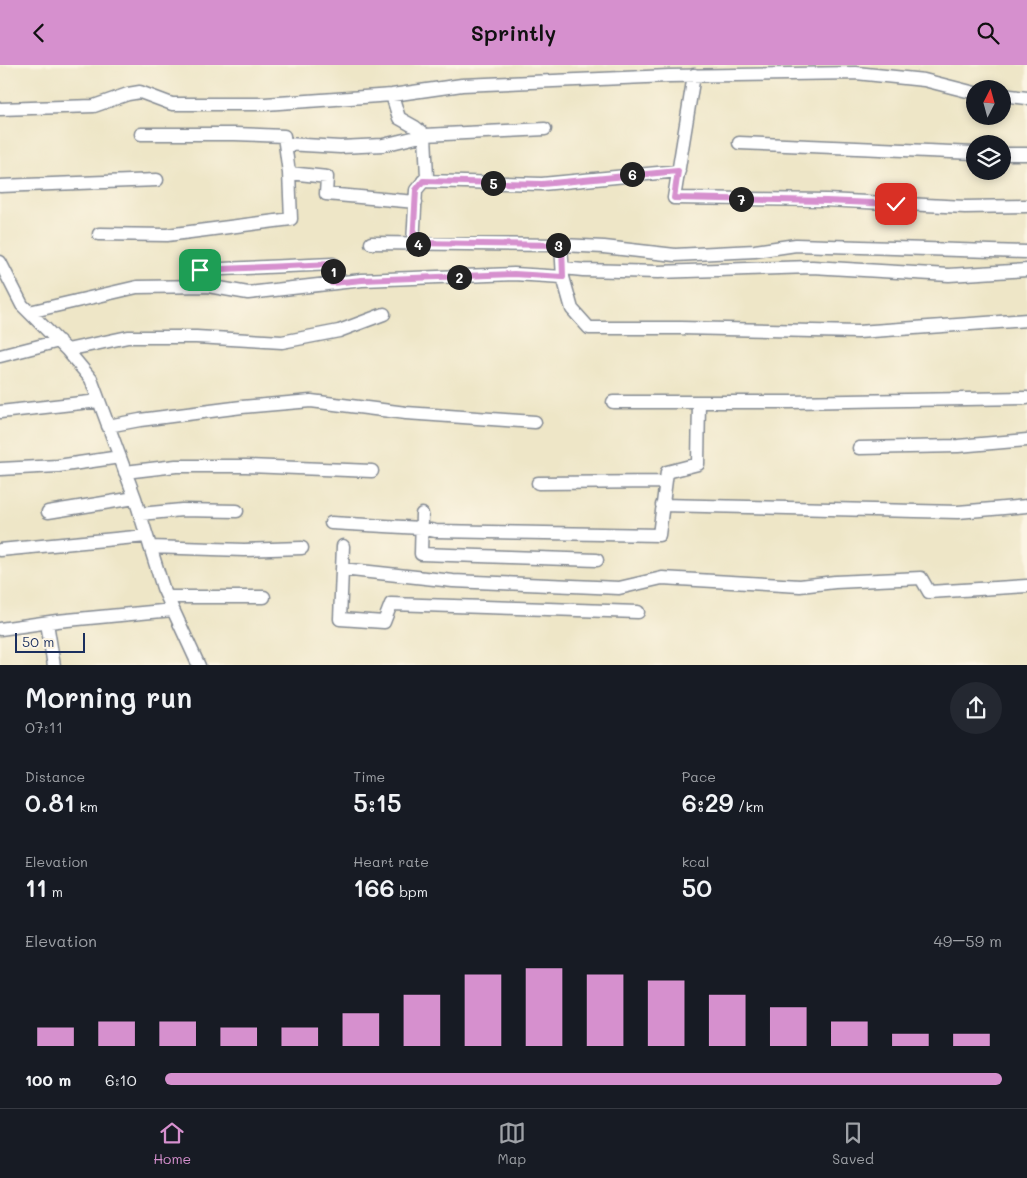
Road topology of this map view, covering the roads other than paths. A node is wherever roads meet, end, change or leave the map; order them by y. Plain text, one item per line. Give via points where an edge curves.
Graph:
1 (694, 75) junction
2 (966, 91) edge
3 (392, 95) junction
4 (1011, 96) edge
5 (1027, 98) edge
6 (0, 109) edge
7 (545, 129) dead end
8 (141, 134) dead end
9 (425, 135) junction
10 (739, 143) dead end
11 (286, 144) junction
12 (966, 153) edge
13 (1011, 154) edge
14 (1027, 155) edge
15 (678, 171) junction
16 (290, 173) junction
17 (156, 180) dead end
18 (423, 181) junction
19 (0, 186) edge
20 (416, 202) junction
21 (1027, 206) edge
22 (99, 234) dead end
23 (371, 243) dead end
24 (413, 243) junction
25 (562, 245) junction
26 (1027, 252) edge
27 (0, 263) edge
28 (200, 270) dead end
29 (1027, 270) edge
30 (563, 272) junction
31 (332, 283) junction
32 (29, 312) junction
33 (384, 314) dead end
34 (1027, 320) edge
35 (63, 345) junction
36 (0, 356) edge
37 (1027, 399) edge
38 (99, 401) junction
39 (613, 402) dead end
40 (699, 402) junction
41 (0, 412) edge
42 (535, 422) dead end
43 (108, 426) junction
44 (1027, 439) edge
45 (859, 447) dead end
46 (120, 457) junction
47 (0, 469) edge
48 (372, 471) dead end
49 (125, 472) junction
50 (666, 482) junction
51 (538, 483) dead end
52 (135, 498) junction
53 (662, 505) junction
54 (1027, 506) edge
55 (237, 511) dead end
56 (48, 512) dead end
57 (140, 513) junction
58 (422, 514) dead end
59 (331, 523) dead end
60 (422, 528) junction
61 (148, 541) junction
62 (343, 546) dead end
63 (302, 548) dead end
64 (0, 549) edge
65 (597, 560) dead end
66 (342, 569) junction
67 (1027, 586) edge
68 (167, 597) junction
69 (264, 597) dead end
70 (173, 610) junction
71 (638, 612) dead end
72 (47, 623) junction
73 (0, 629) edge
74 (54, 665) edge
75 (199, 665) edge

1 - 2 street via 856,73 924,79
1 - 3 street via 462,85
1 - 15 street
3 - 6 street via 266,104 172,104 140,92 94,105
3 - 9 street via 399,118
4 - 5 street
7 - 9 street
8 - 11 street via 284,136
9 - 11 street via 383,145
9 - 18 street via 427,177
10 - 12 street
11 - 16 street
13 - 14 street
15 - 18 street via 542,184
15 - 21 street via 674,198
16 - 20 street via 327,177 326,194
16 - 22 street via 292,219 167,235
17 - 19 street
18 - 20 street via 416,190
20 - 24 street
23 - 24 street
24 - 25 street
25 - 26 street via 675,255 755,251 796,245
25 - 30 street
27 - 32 street
28 - 31 street via 333,264
29 - 30 street via 949,275 812,267
30 - 31 street
30 - 34 street via 572,309 590,328 858,332
31 - 32 street via 248,293 208,286 137,287
32 - 35 street
33 - 35 street via 339,331 282,341 128,337
35 - 36 street
35 - 38 street via 91,379
37 - 40 street
38 - 41 street
38 - 43 street
39 - 40 street
40 - 50 street via 698,464 667,472
42 - 43 street via 406,413 311,401
43 - 46 street
44 - 45 street via 958,446
46 - 47 street via 58,466
46 - 49 street
48 - 49 street via 176,466
49 - 52 street
50 - 51 street
50 - 53 street
52 - 56 street
52 - 57 street
53 - 54 street via 958,512
53 - 60 street via 659,535 436,531
55 - 57 street
57 - 61 street
58 - 60 street
59 - 60 street
60 - 65 street via 421,553
61 - 63 street via 244,550
61 - 64 street
61 - 68 street
62 - 66 street
66 - 67 street via 453,581 619,588 662,578 800,586 921,578 929,592
66 - 71 street via 340,619 384,622 391,604
68 - 69 street
68 - 70 street
70 - 72 street
70 - 75 street
72 - 73 street
72 - 74 street

